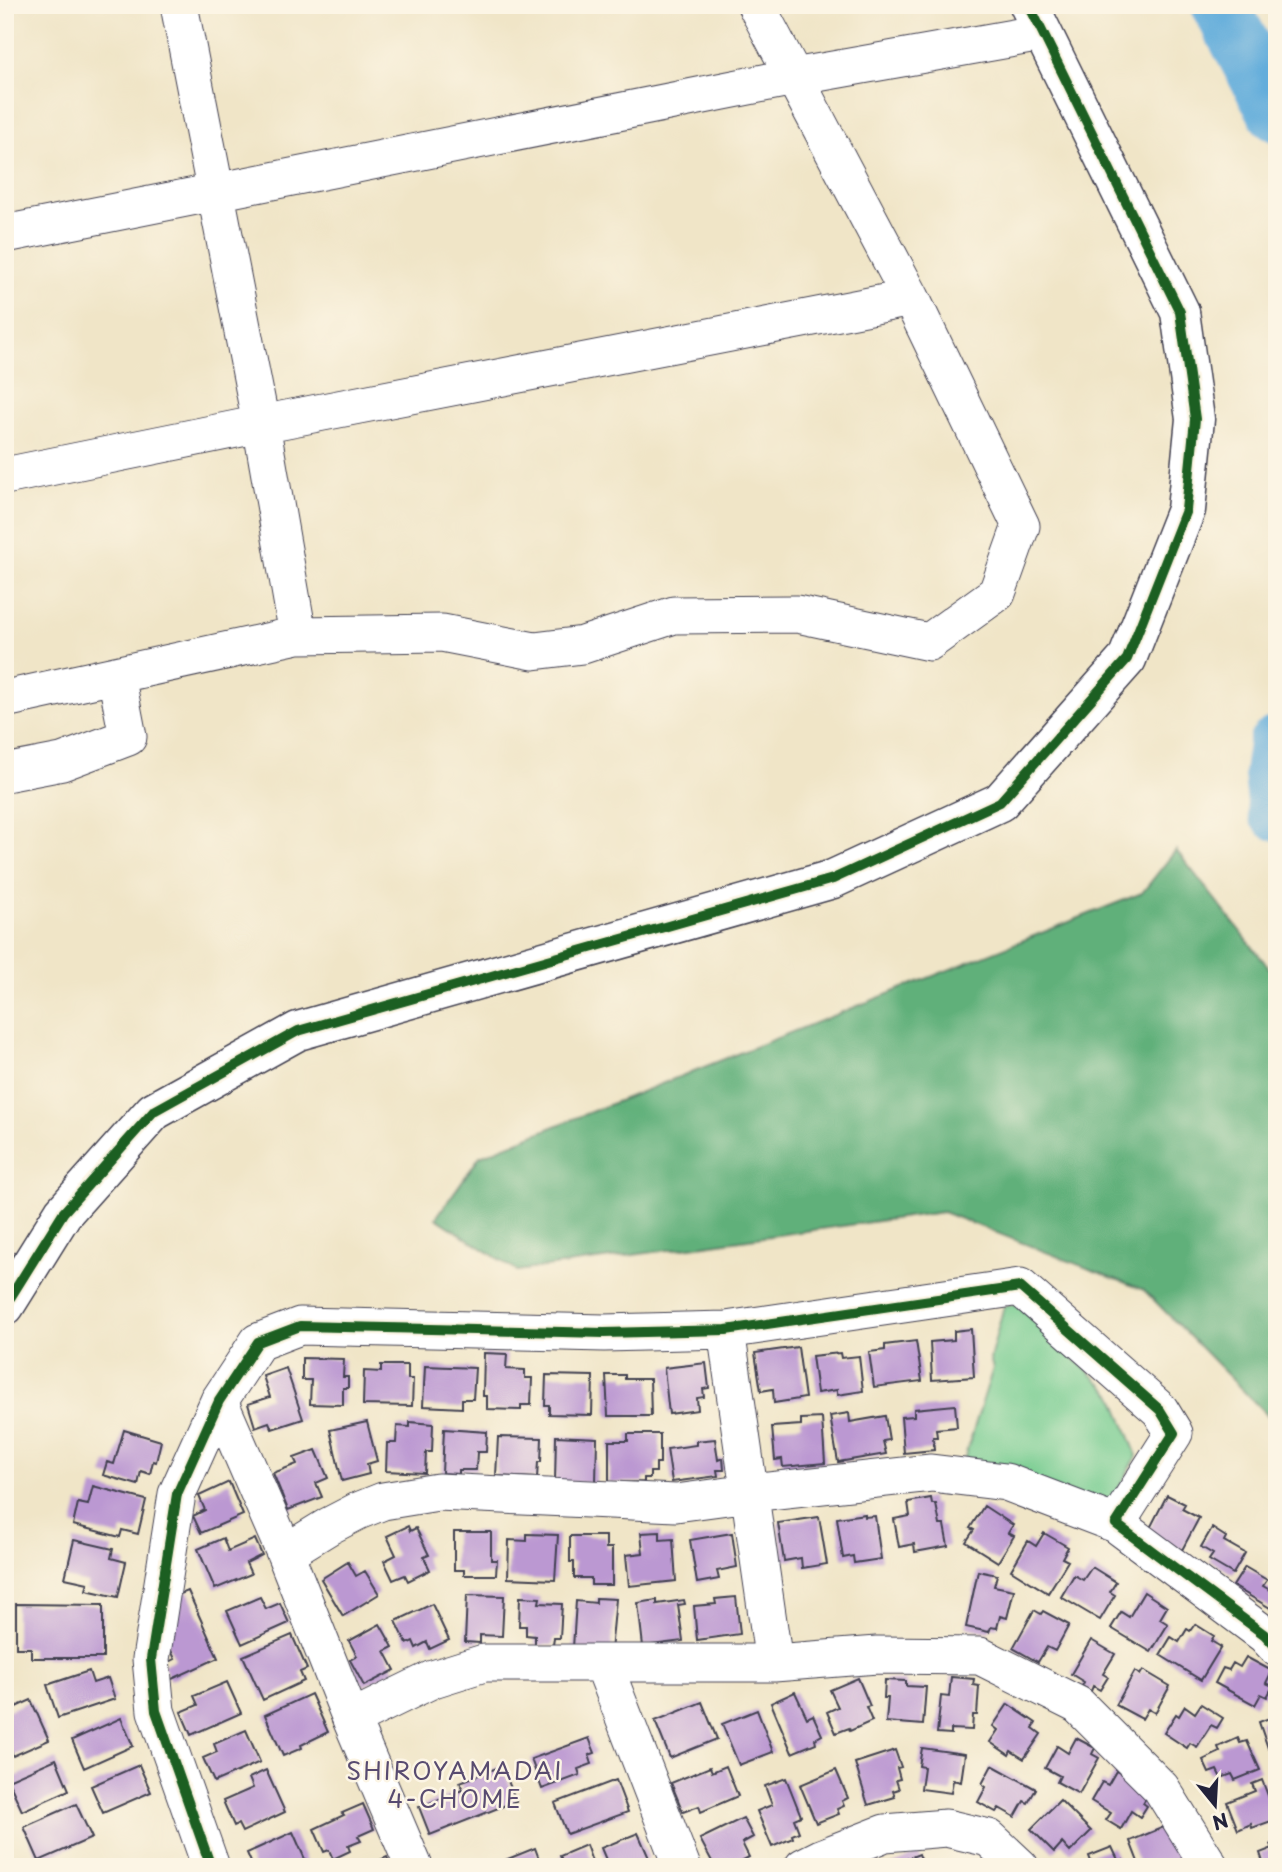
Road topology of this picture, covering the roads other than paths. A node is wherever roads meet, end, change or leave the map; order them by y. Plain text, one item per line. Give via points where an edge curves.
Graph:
1 (178, 5) edge
2 (756, 5) edge
3 (1036, 19) edge
4 (794, 77) junction
5 (216, 193) junction
6 (5, 234) edge
7 (911, 298) junction
8 (261, 424) junction
9 (5, 476) edge
10 (298, 635) junction
11 (116, 676) junction
12 (5, 699) edge
13 (5, 772) edge
14 (5, 1306) edge
15 (726, 1330) junction
16 (219, 1401) junction
17 (750, 1493) junction
18 (1116, 1524) junction
19 (285, 1553) junction
20 (1277, 1648) edge
21 (603, 1663) junction
22 (774, 1663) junction
23 (351, 1719) junction
24 (816, 1864) edge
25 (211, 1867) edge
26 (414, 1867) edge
27 (682, 1867) edge
28 (1020, 1867) edge
29 (1210, 1867) edge

1 - 5 street
2 - 4 street
3 - 4 street
3 - 14 street via 1180,312 1195,419 1186,510 1127,659 1000,802 833,879 298,1031 154,1111 63,1213
4 - 5 street
4 - 7 street
5 - 6 street
5 - 8 street
7 - 8 street
7 - 10 street via 1021,526 998,593 929,642 797,614 674,615 583,645 534,651 442,633
8 - 9 street
8 - 10 street
10 - 11 street
11 - 12 street
11 - 13 street via 128,737 62,762
15 - 16 street via 300,1326 258,1342
15 - 17 street
15 - 18 street via 1020,1287 1160,1410 1174,1433
16 - 19 street
16 - 25 street via 177,1494 152,1659 156,1711
17 - 18 street via 931,1473 1006,1482
17 - 19 street via 676,1503 438,1492 383,1501
17 - 22 street
18 - 20 street
19 - 23 street
21 - 22 street
21 - 23 street via 484,1663 433,1679
21 - 27 street
22 - 29 street via 877,1655 980,1656 1078,1705 1161,1788
23 - 26 street
24 - 28 street via 885,1833 946,1828 989,1838

